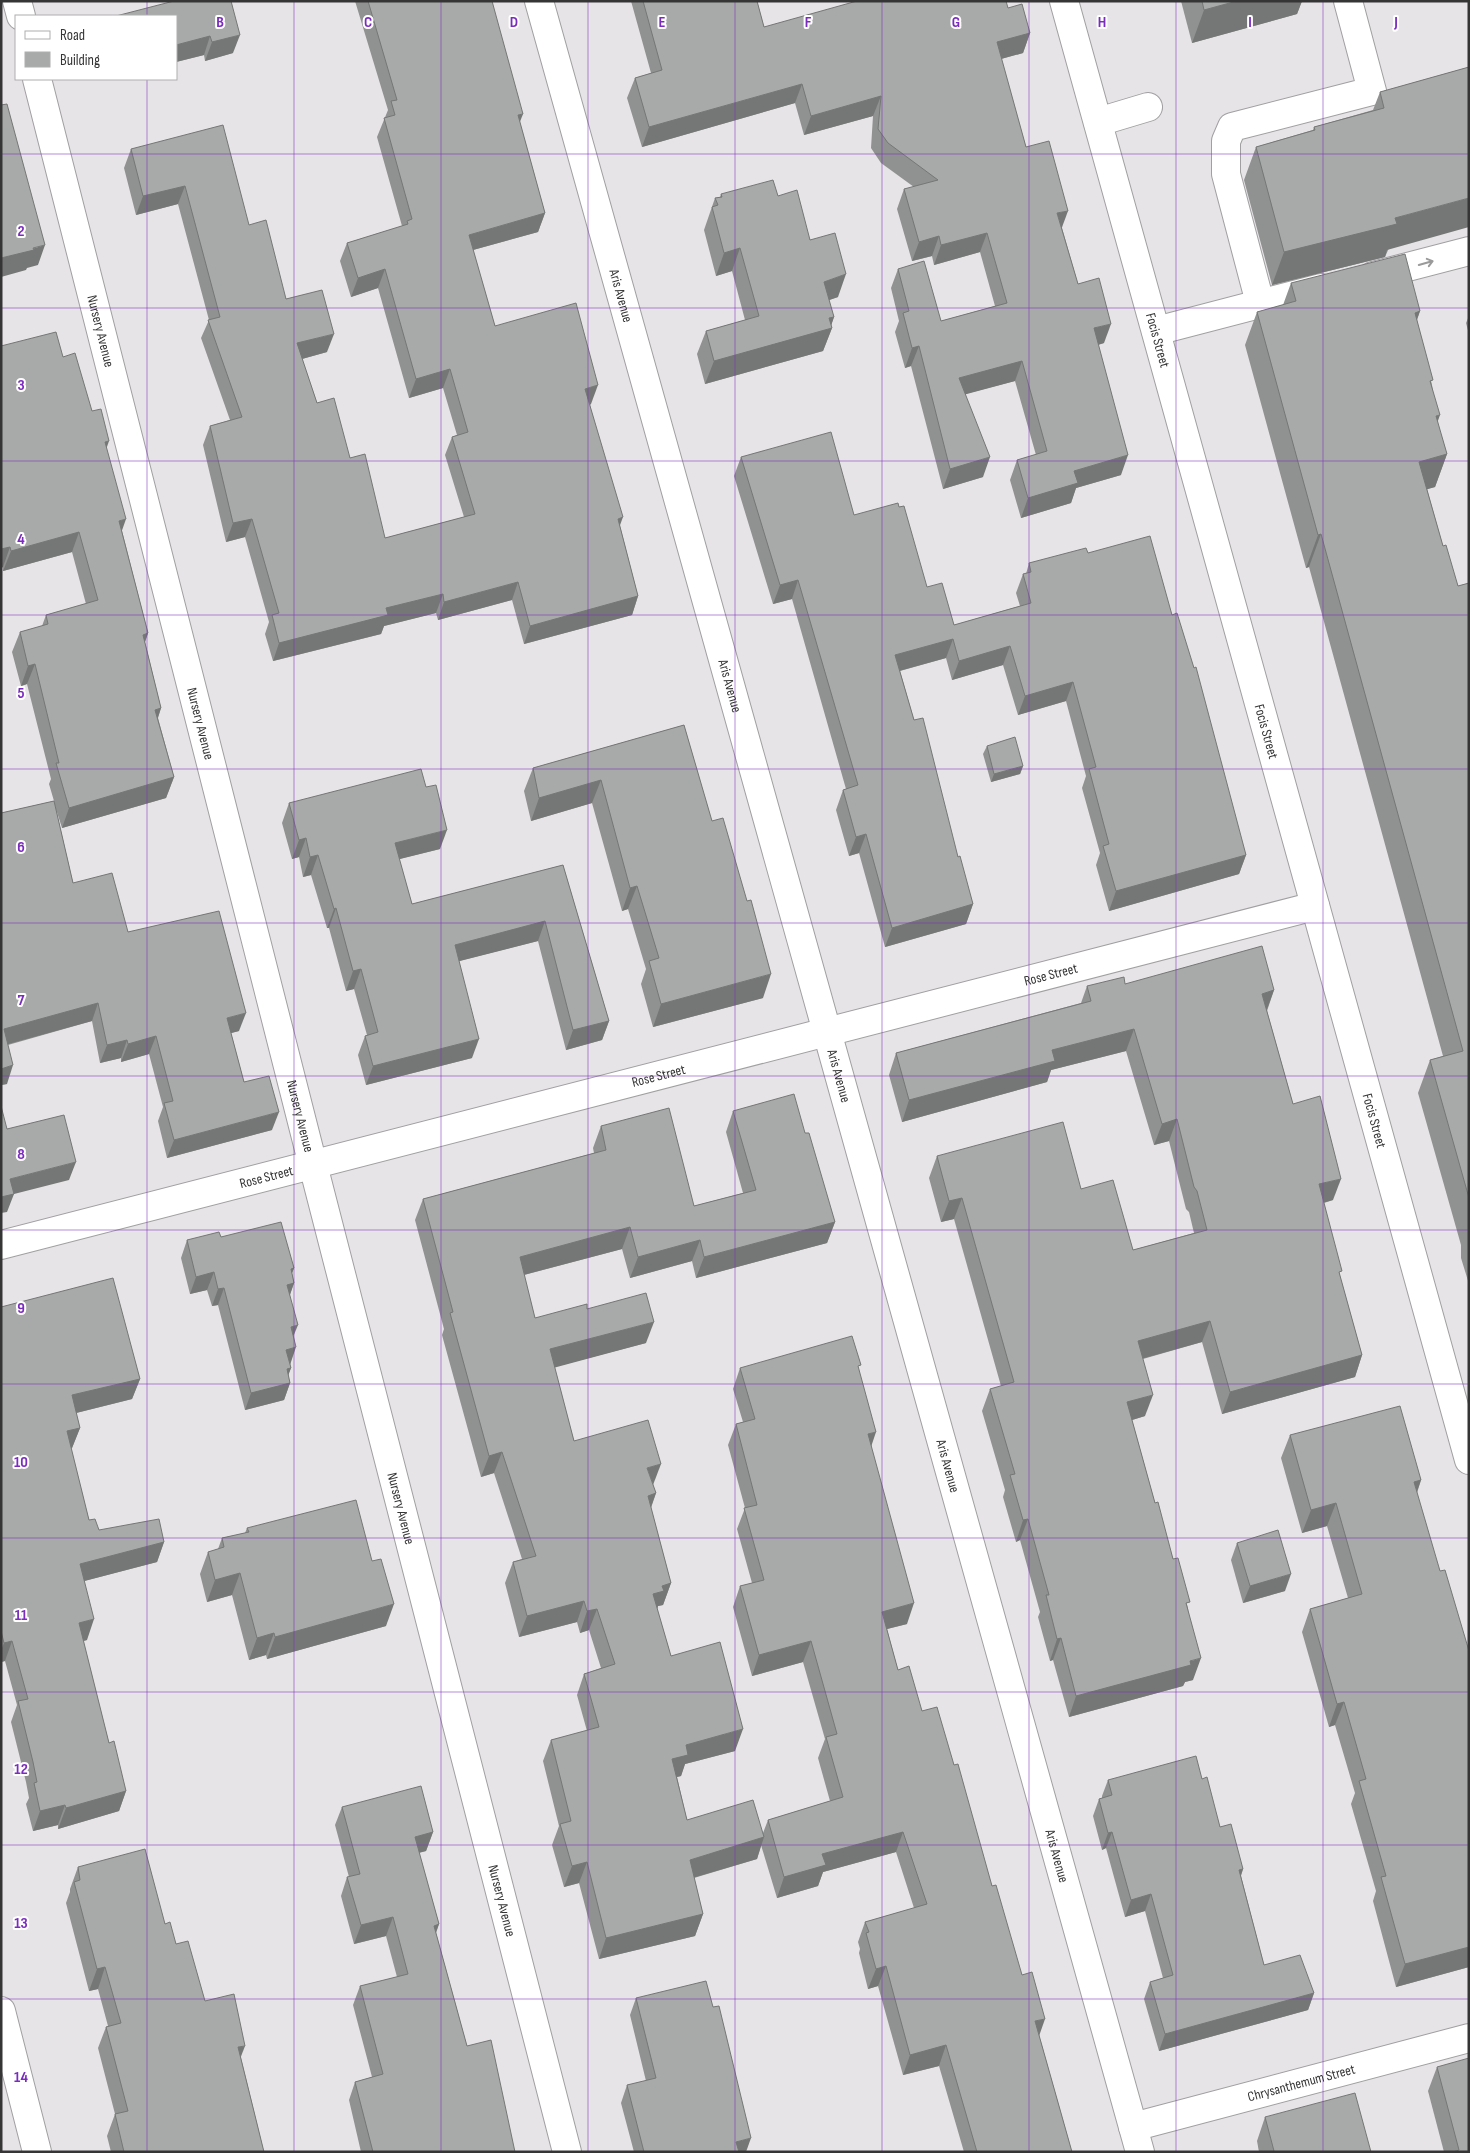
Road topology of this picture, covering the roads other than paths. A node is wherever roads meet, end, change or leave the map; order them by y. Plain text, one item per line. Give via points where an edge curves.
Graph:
1 (18, 1) edge
2 (539, 1) edge
3 (1064, 1) edge
4 (1348, 1) edge
5 (21, 15) edge
6 (37, 80) edge
7 (1148, 107) dead end
8 (1098, 122) junction
9 (1469, 251) edge
10 (1260, 303) junction
11 (1156, 331) junction
12 (1315, 906) junction
13 (826, 1032) junction
14 (313, 1164) junction
15 (1, 1245) edge
16 (1469, 1460) edge
17 (1, 2011) edge
18 (1469, 2038) edge
19 (1136, 2139) edge
20 (37, 2152) edge
21 (567, 2152) edge

1 - 5 street
2 - 13 street, Aris Avenue
3 - 8 street, Focis Street
4 - 10 street via 1372,91 1232,127 1226,141 1226,174
6 - 14 street, Nursery Avenue
7 - 8 street
8 - 11 street, Focis Street
10 -> 9 street
10 - 11 street
11 - 12 street, Focis Street
12 - 13 street, Rose Street
12 - 16 street, Focis Street
13 - 14 street, Rose Street
13 - 19 street, Aris Avenue
14 - 15 street, Rose Street
14 - 21 street, Nursery Avenue
17 - 20 street
18 - 19 street, Chrysanthemum Street

